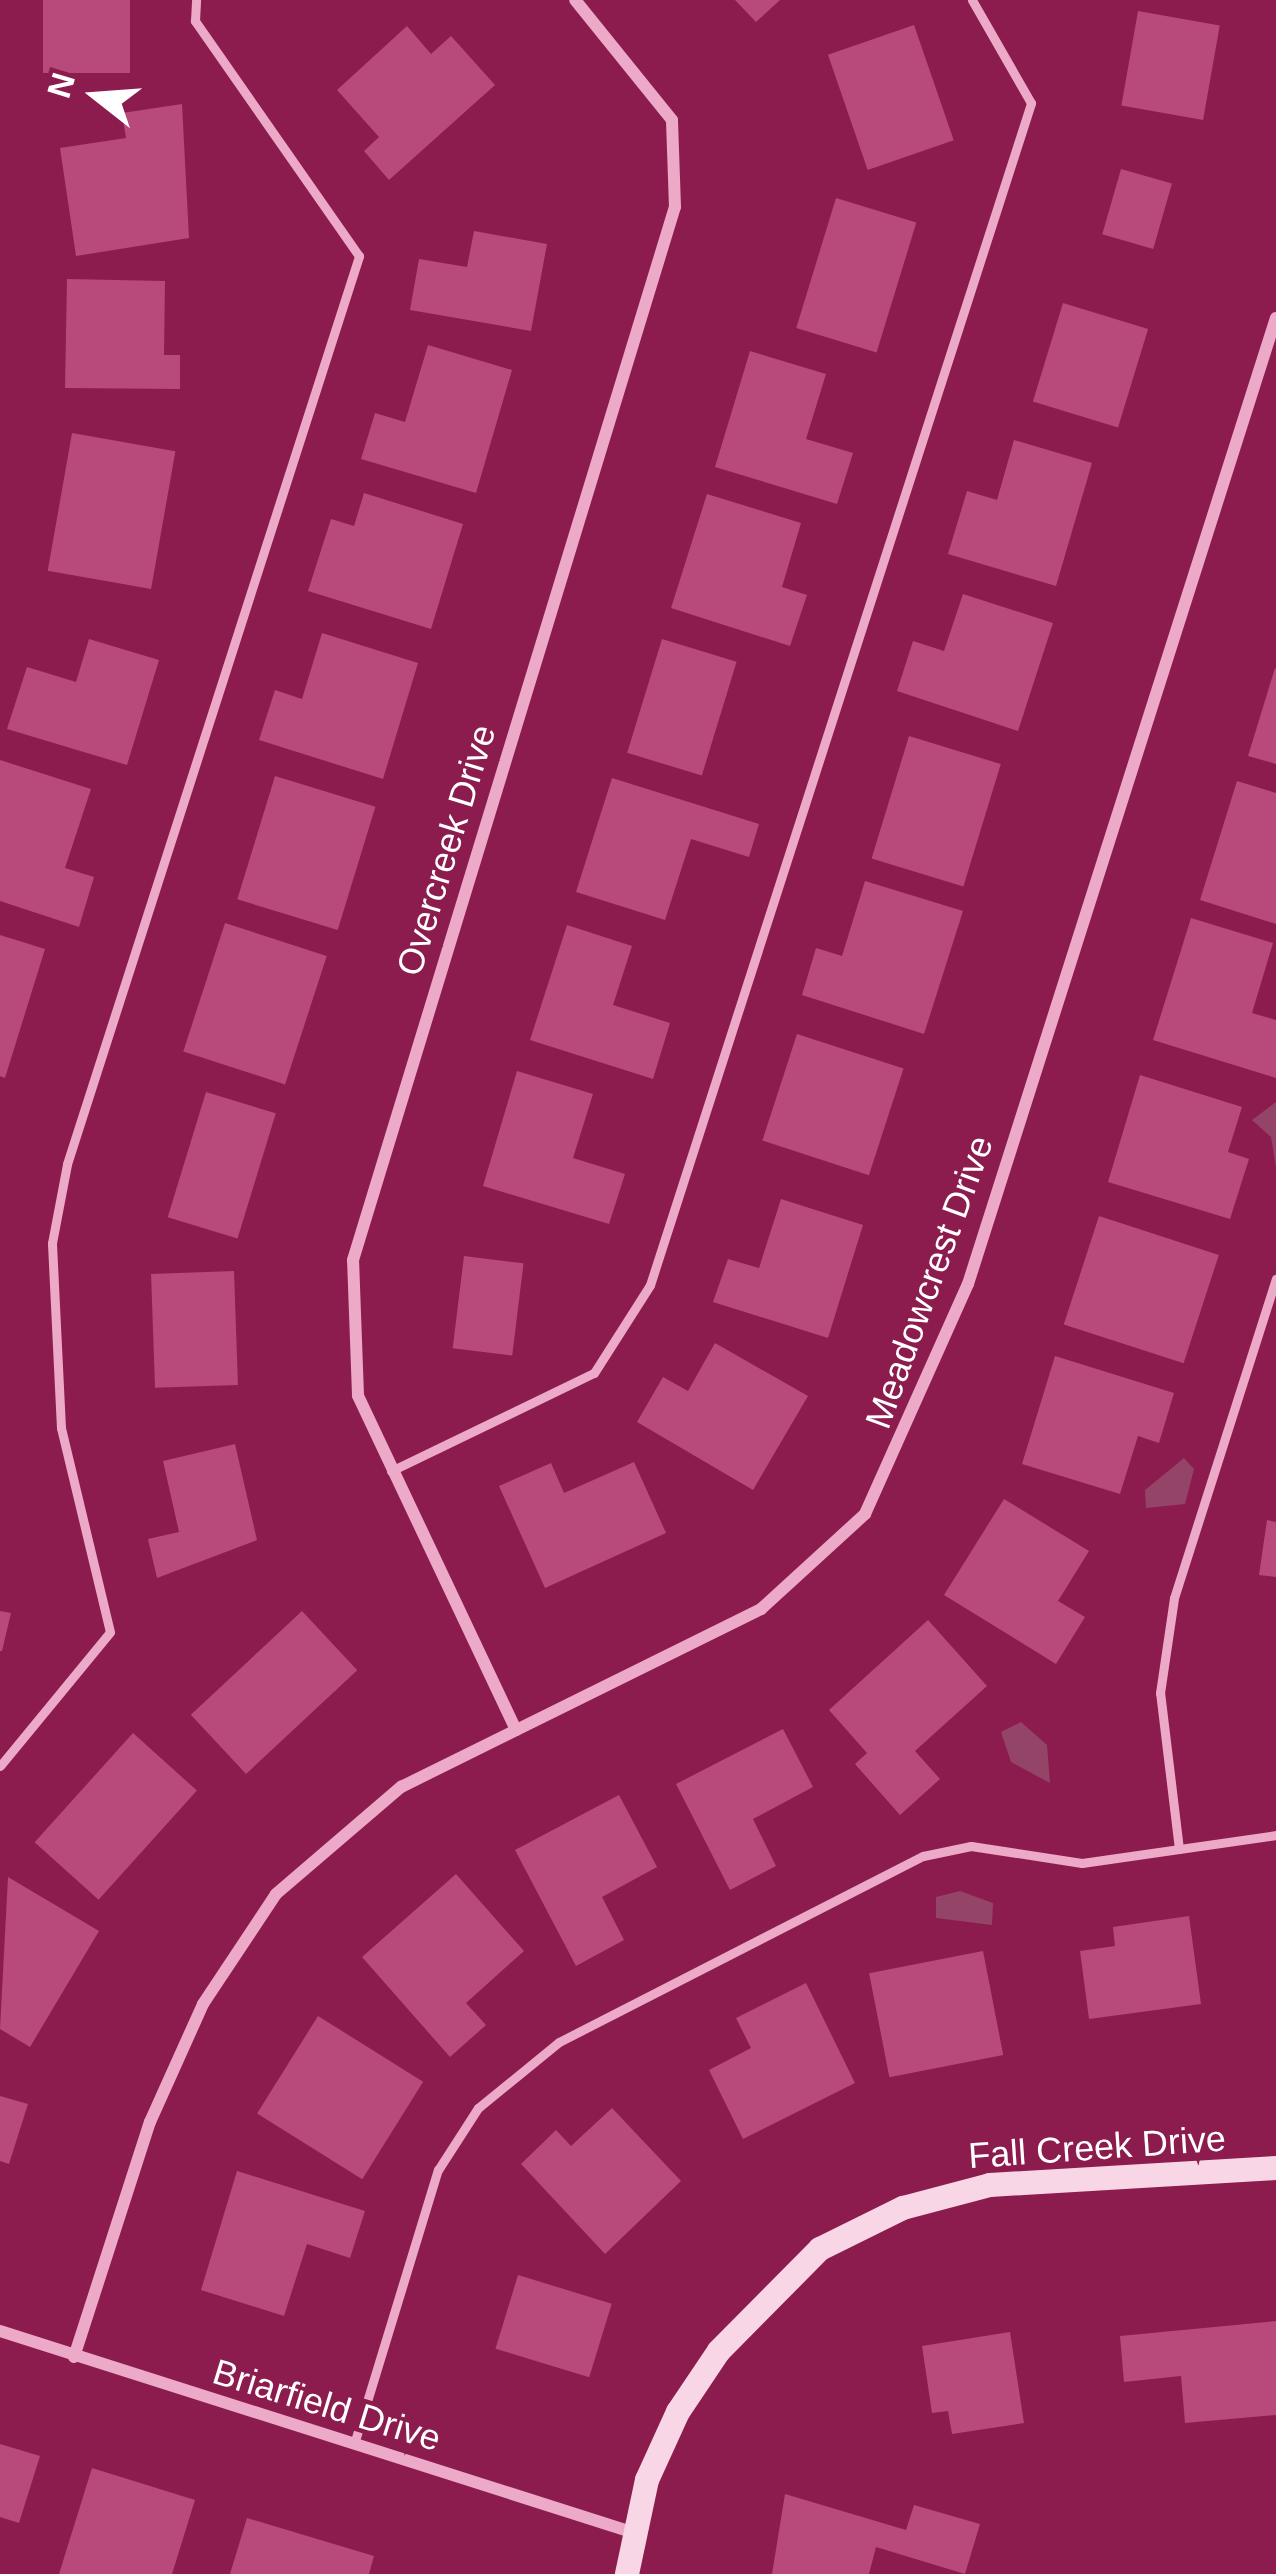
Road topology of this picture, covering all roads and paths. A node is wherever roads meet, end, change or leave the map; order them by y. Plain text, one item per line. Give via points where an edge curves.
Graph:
1 (196, 0) edge
2 (575, 0) edge
3 (972, 0) edge
4 (1276, 318) edge
5 (1276, 1279) edge
6 (388, 1472) junction
7 (516, 1730) junction
8 (0, 1766) edge
9 (1276, 1834) edge
10 (1179, 1849) junction
11 (1276, 2168) edge
12 (0, 2331) edge
13 (74, 2357) junction
14 (353, 2444) junction
15 (636, 2533) junction
16 (627, 2574) edge

1 - 8 lane via 195,21 359,256 67,1164 52,1243 61,1428 110,1632
2 - 6 street, Overcreek Drive via 672,119 675,207 362,1221 358,1395
3 - 6 lane via 1031,103 650,1286 594,1372
4 - 7 street, Meadowcrest Drive via 968,1284 866,1514 761,1610
5 - 10 lane via 1174,1598 1160,1694
6 - 7 street, Overcreek Drive
7 - 13 street, Meadowcrest Drive via 401,1787 338,1836 236,1950 150,2122
9 - 10 lane
10 - 14 lane via 1082,1863 971,1846 923,1856 559,2042 478,2108 438,2170
11 - 15 street, Fall Creek Drive via 990,2185 903,2208 820,2249 719,2351 678,2412
12 - 13 street, Briarfield Drive
13 - 14 street, Briarfield Drive
14 - 15 street, Briarfield Drive
15 - 16 street, Fall Creek Drive

